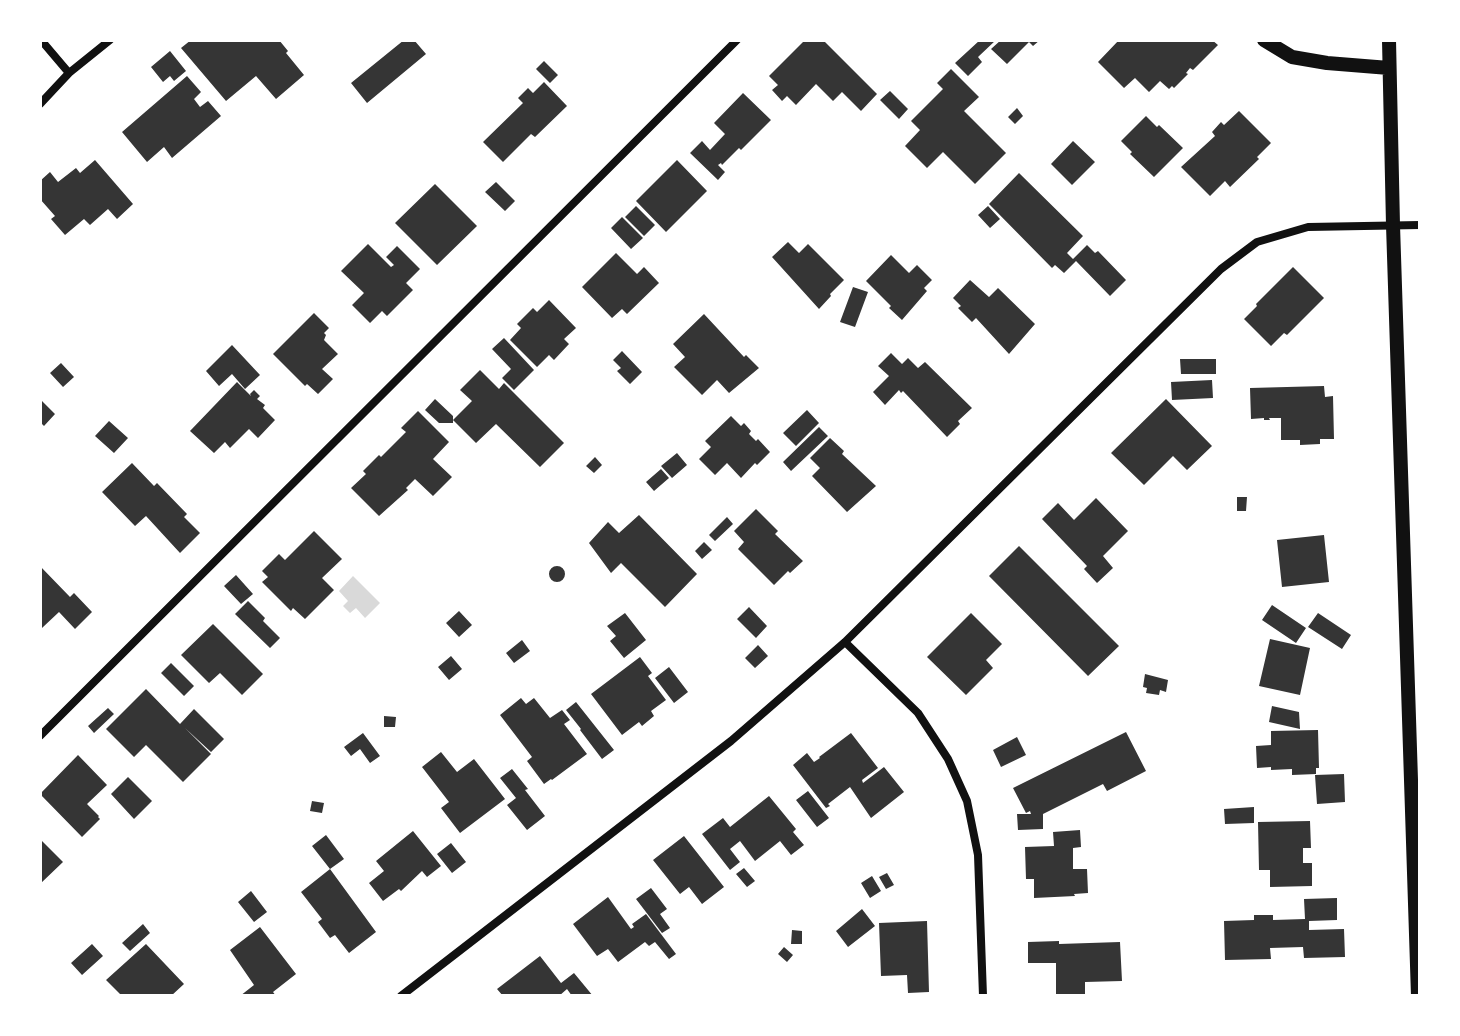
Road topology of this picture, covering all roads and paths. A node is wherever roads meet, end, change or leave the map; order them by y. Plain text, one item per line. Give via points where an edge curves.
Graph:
1 (41, 40) edge
2 (110, 40) edge
3 (737, 40) edge
4 (1264, 40) edge
5 (1389, 40) edge
6 (1389, 68) junction
7 (69, 73) junction
8 (40, 104) edge
9 (1393, 225) junction
10 (1420, 225) edge
11 (845, 642) junction
12 (40, 736) edge
13 (401, 996) edge
14 (983, 996) edge
15 (1418, 996) edge

1 - 7 street
2 - 7 street
3 - 12 street
4 - 6 street via 1292,57
5 - 6 street
6 - 9 street
7 - 8 street
9 - 10 street
9 - 11 street via 1308,227 1257,242 1221,269
9 - 15 street
11 - 13 street via 731,741
11 - 14 street via 918,713 967,801 978,855

